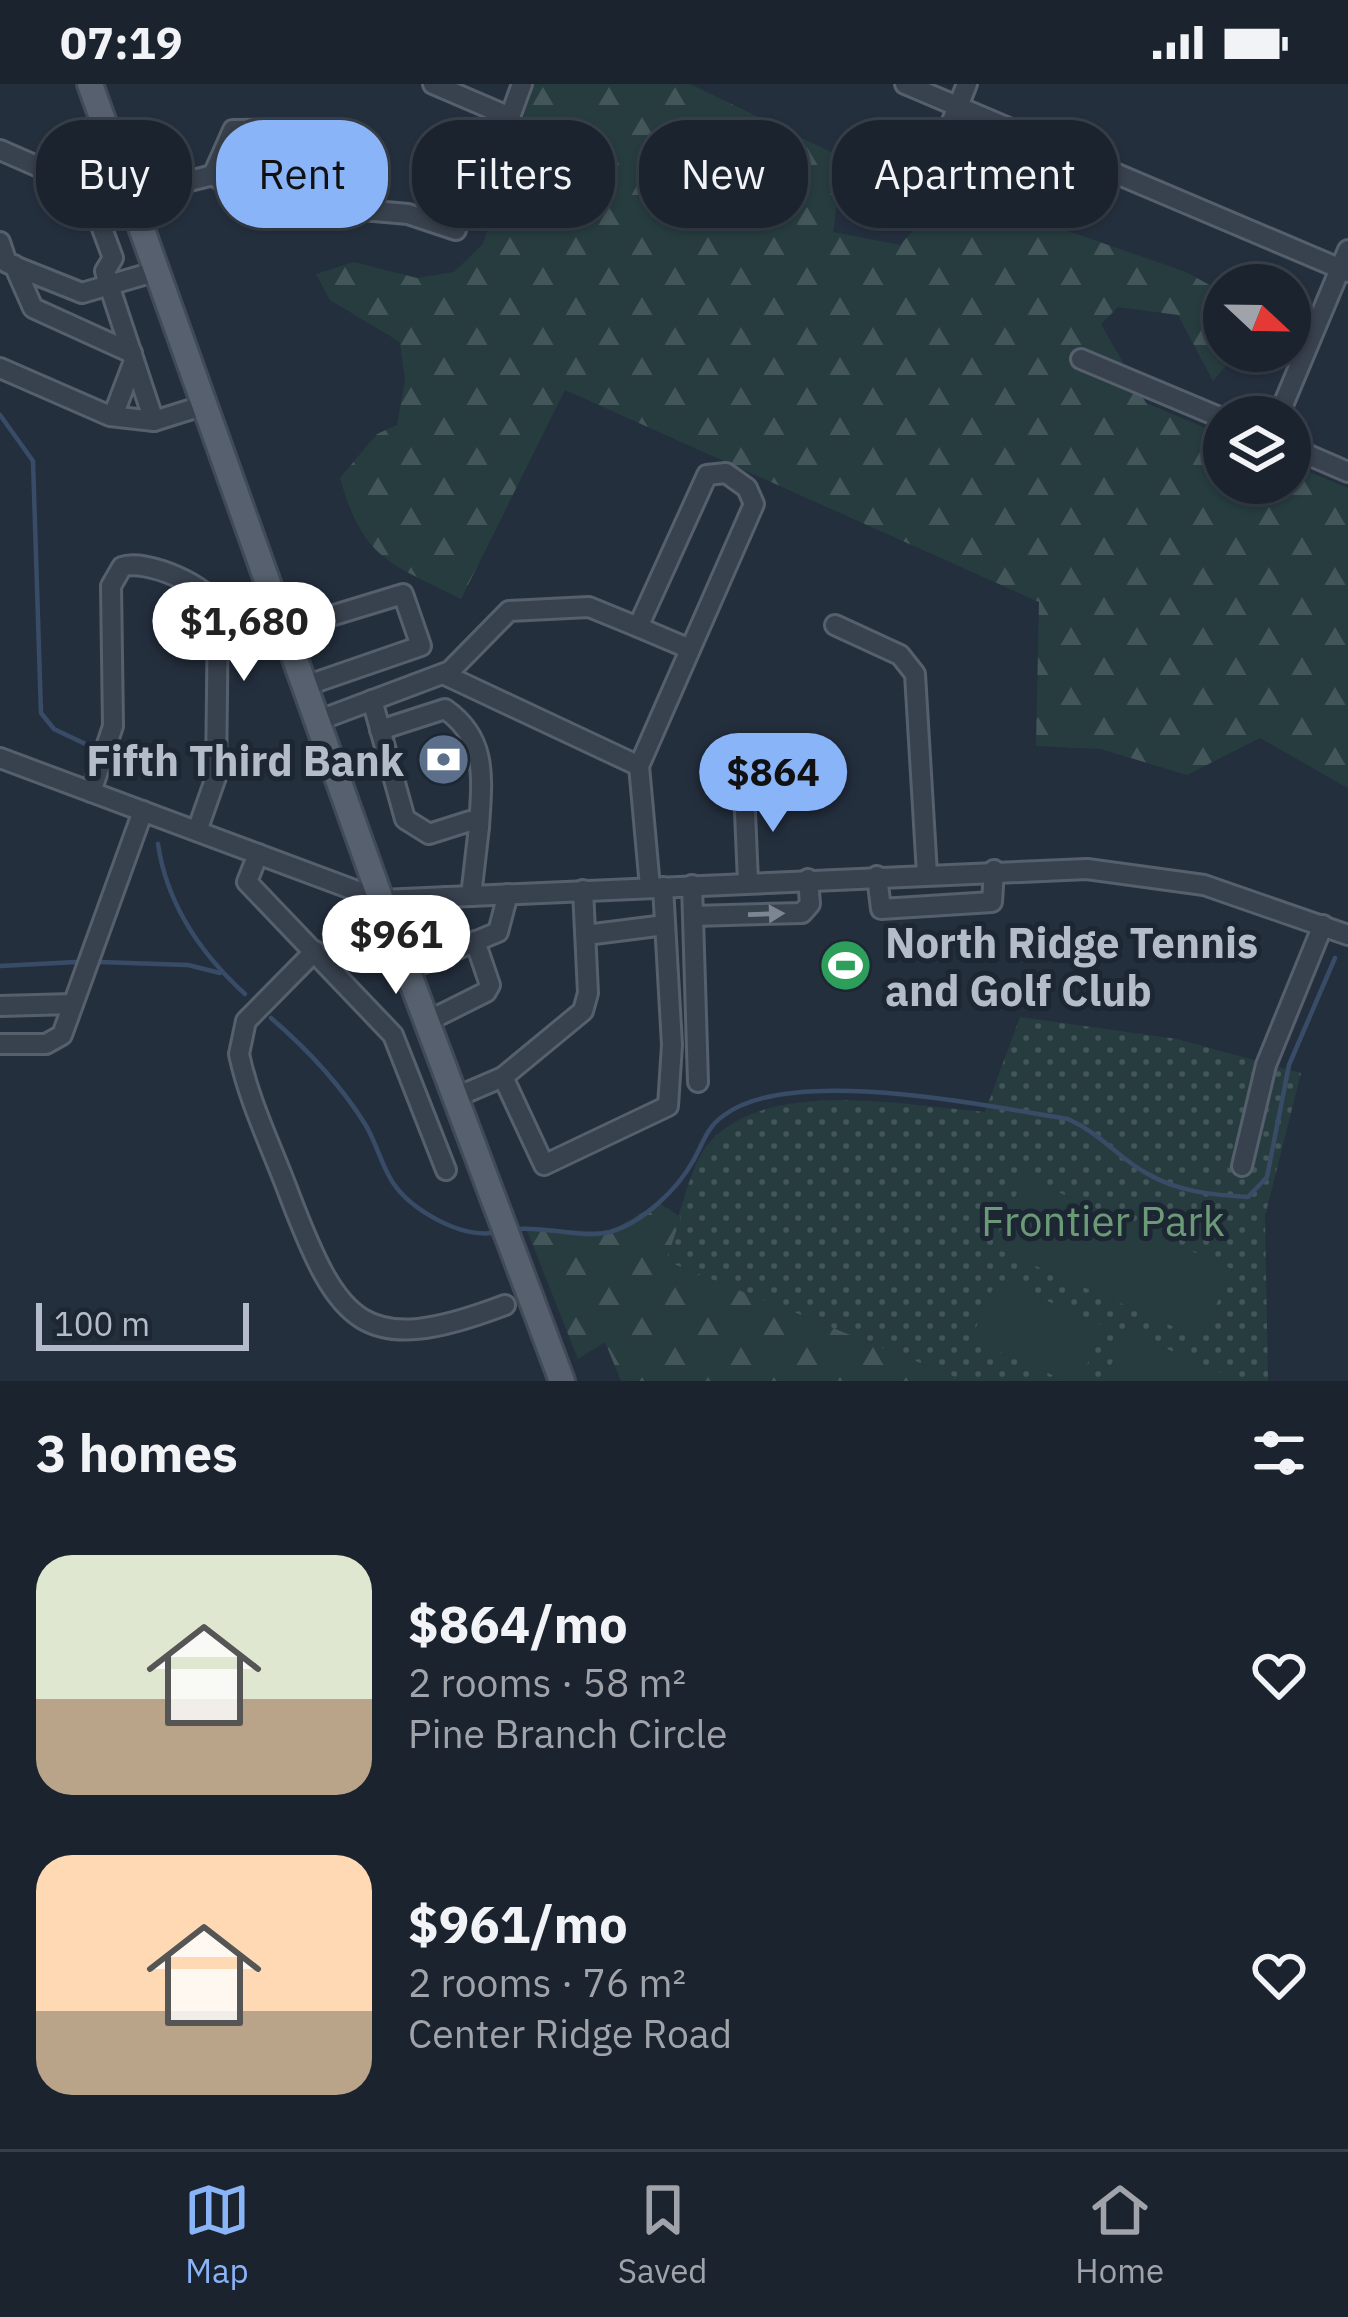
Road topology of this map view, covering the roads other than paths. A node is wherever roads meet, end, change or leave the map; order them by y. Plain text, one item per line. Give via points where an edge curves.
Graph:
1 (90, 84) edge
2 (433, 84) edge
3 (522, 84) edge
4 (905, 84) edge
5 (967, 84) edge
6 (958, 106) junction
7 (103, 120) edge
8 (952, 120) edge
9 (0, 150) edge
10 (216, 167) edge
11 (212, 176) junction
12 (192, 181) edge
13 (142, 228) edge
14 (456, 230) dead end
15 (0, 242) edge
16 (1345, 263) edge
17 (14, 265) junction
18 (157, 271) junction
19 (110, 285) junction
20 (133, 357) junction
21 (1082, 359) dead end
22 (0, 368) edge
23 (1287, 396) edge
24 (205, 405) junction
25 (1203, 410) edge
26 (113, 416) junction
27 (154, 421) junction
28 (1311, 456) edge
29 (1348, 472) edge
30 (835, 625) dead end
31 (638, 627) junction
32 (285, 630) junction
33 (691, 649) junction
34 (443, 674) junction
35 (305, 686) junction
36 (373, 700) junction
37 (317, 721) junction
38 (380, 730) junction
39 (0, 758) edge
40 (639, 766) junction
41 (744, 789) dead end
42 (91, 791) junction
43 (143, 811) junction
44 (479, 827) junction
45 (197, 831) junction
46 (258, 854) junction
47 (994, 870) junction
48 (927, 874) junction
49 (877, 876) junction
50 (808, 879) junction
51 (748, 882) junction
52 (692, 885) junction
53 (656, 887) junction
54 (583, 890) junction
55 (508, 894) junction
56 (472, 896) junction
57 (446, 897) junction
58 (381, 900) junction
59 (693, 916) junction
60 (665, 925) junction
61 (1323, 925) junction
62 (586, 935) junction
63 (1348, 935) edge
64 (475, 941) junction
65 (456, 950) junction
66 (315, 951) junction
67 (407, 970) junction
68 (73, 1004) junction
69 (0, 1006) edge
70 (426, 1022) junction
71 (0, 1044) edge
72 (503, 1077) junction
73 (698, 1082) dead end
74 (454, 1098) junction
75 (1242, 1166) dead end
76 (446, 1170) dead end
77 (505, 1305) dead end
78 (562, 1381) edge

1 - 7 main road
2 - 3 street via 510,117
4 - 6 street
5 - 6 street
6 - 8 street
6 - 16 street
9 - 19 street via 87,188 113,258 105,271
10 - 11 street
11 - 12 street
11 - 14 street via 250,200 408,214
13 - 18 main road
15 - 17 street
16 - 23 street
17 - 19 street via 82,293
17 - 20 street via 33,308
18 - 19 street
18 - 24 main road
19 - 20 street
20 - 26 street
20 - 27 street
21 - 25 street
22 - 26 street
24 - 27 street
24 - 32 main road
26 - 27 street
28 - 29 street
30 - 48 street via 900,655 915,674
31 - 33 street
31 - 33 street via 707,476 726,473 754,504
31 - 34 street via 590,607 509,611
32 - 35 main road
32 - 35 street via 403,594 421,646
33 - 40 street
34 - 36 street
34 - 40 street
35 - 37 main road
36 - 37 street
36 - 38 street
37 - 58 main road
38 - 44 street via 405,819 429,834 470,821
38 - 44 street via 445,709 474,735
39 - 42 street
40 - 53 street
41 - 51 street
42 - 43 street
42 - 45 street via 112,739 114,575 132,563 208,594 218,609 216,777
43 - 45 street
43 - 68 street
44 - 56 street
45 - 46 street
46 - 58 street
46 - 66 street via 247,881
47 - 48 street
47 - 49 street via 992,902 898,909 881,909
47 - 61 street via 1146,874
48 - 49 street
49 - 50 street
50 - 51 street
59 -> 50 street via 802,913 810,904
51 - 52 street
52 - 53 street
52 - 59 street
53 - 54 street
53 - 60 street
54 - 55 street
54 - 62 street
55 - 56 street
55 - 64 street via 498,932
56 - 57 street
57 - 58 street
57 - 65 street
58 - 67 main road
59 - 73 street
60 - 62 street
60 - 72 street via 668,1106 544,1166
61 - 63 street
61 - 75 street via 1266,1065
62 - 72 street via 583,1011
64 - 65 street
64 - 70 street via 486,992
65 - 67 street
66 - 76 street via 393,1035
66 - 77 street via 256,1007 240,1037 242,1071 326,1285 356,1315 399,1332 425,1332
67 - 70 main road
68 - 69 street
68 - 71 street via 62,1035 46,1044
70 - 74 main road
72 - 74 street
74 - 78 main road

